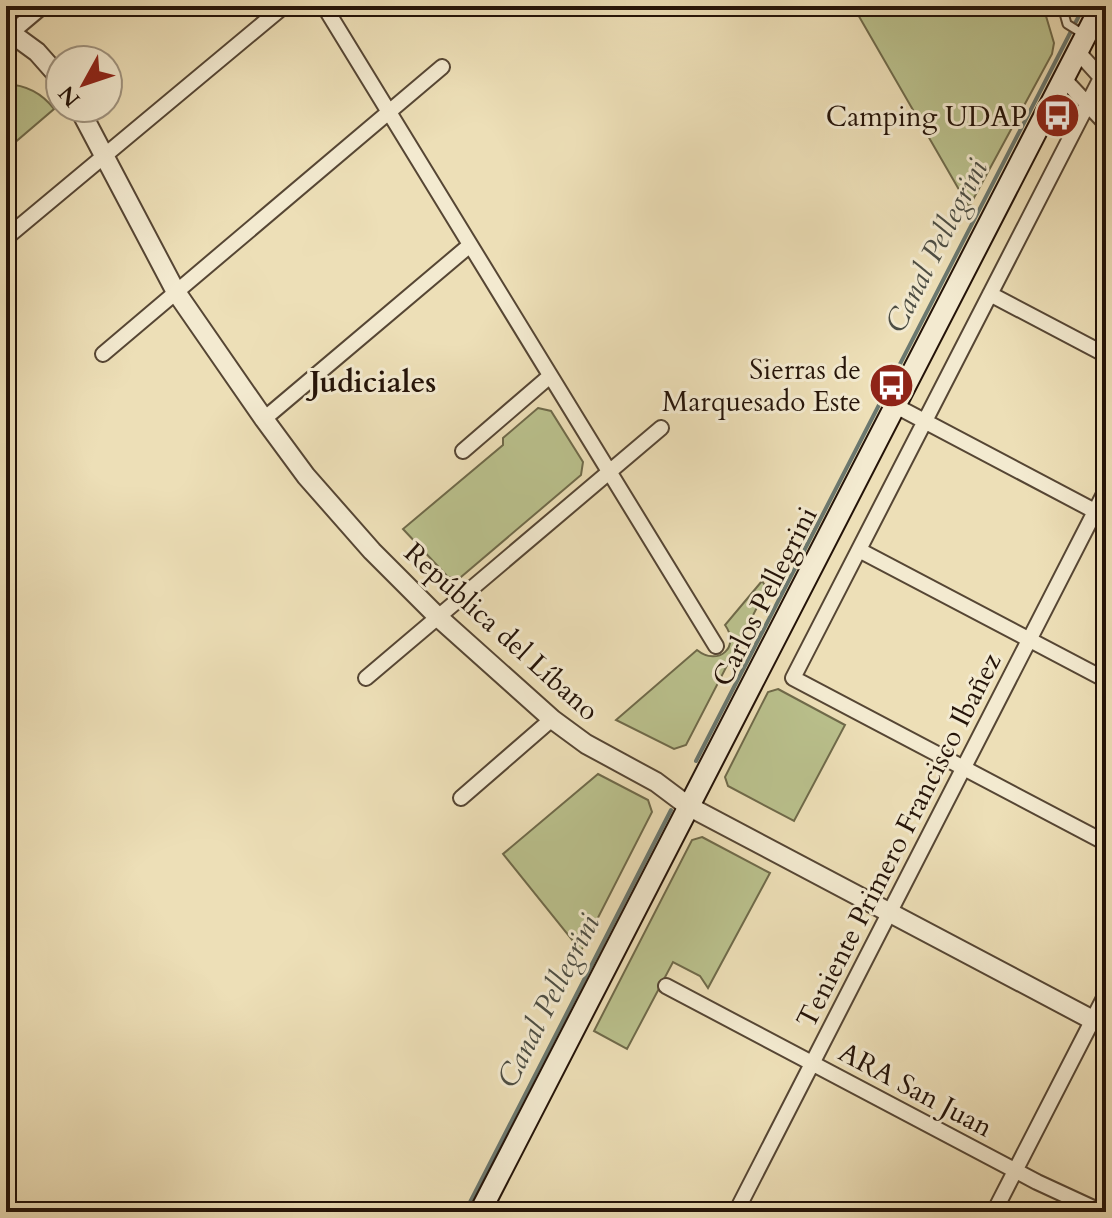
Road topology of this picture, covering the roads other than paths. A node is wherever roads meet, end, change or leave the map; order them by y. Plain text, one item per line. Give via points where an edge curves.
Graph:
1 (43, 6) edge
2 (284, 6) edge
3 (324, 6) edge
4 (1062, 6) edge
5 (1101, 6) edge
6 (11, 33) joint
7 (1077, 36) junction
8 (44, 60) edge
9 (442, 67) dead end
10 (1063, 78) junction
11 (1104, 80) edge
12 (1088, 104) junction
13 (388, 113) junction
14 (87, 124) edge
15 (1106, 124) edge
16 (104, 156) junction
17 (7, 237) edge
18 (470, 245) junction
19 (176, 292) junction
20 (990, 294) junction
21 (103, 354) dead end
22 (1106, 355) edge
23 (550, 376) junction
24 (894, 405) junction
25 (264, 419) junction
26 (925, 422) junction
27 (661, 428) dead end
28 (463, 451) dead end
29 (609, 472) junction
30 (1106, 490) edge
31 (1101, 514) edge
32 (859, 550) junction
33 (438, 617) junction
34 (1029, 640) junction
35 (716, 646) dead end
36 (366, 678) dead end
37 (1106, 680) edge
38 (552, 719) junction
39 (964, 768) junction
40 (461, 798) dead end
41 (688, 806) junction
42 (1106, 843) edge
43 (890, 913) junction
44 (666, 986) dead end
45 (1106, 994) edge
46 (1099, 1024) edge
47 (813, 1064) junction
48 (1016, 1171) junction
49 (480, 1212) edge
50 (736, 1212) edge
51 (994, 1212) edge
52 (1102, 1212) edge

1 - 6 street
2 - 16 street
3 - 13 street
4 - 7 lane
5 - 7 main road, Carlos Pellegrini
6 - 8 street
7 - 10 main road, Carlos Pellegrini
7 - 11 street
9 - 13 street
10 - 12 street
10 - 24 main road, Carlos Pellegrini
11 - 12 street
12 - 15 street
12 - 20 street
13 - 18 street
13 - 19 street
14 - 16 street, República del Líbano
16 - 17 street
16 - 19 street, República del Líbano
18 - 23 street
18 - 25 street
19 - 21 street
19 - 25 street, República del Líbano
20 - 22 street
20 - 26 street
23 - 28 street
23 - 29 street
24 - 26 street
24 - 41 main road, Carlos Pellegrini
25 - 33 street, República del Líbano via 306,476
26 - 31 street
26 - 32 street
27 - 29 street
29 - 33 street
29 - 35 street
30 - 31 street, Teniente Primero Francisco Ibañez
31 - 34 street, Teniente Primero Francisco Ibañez
32 - 34 street
32 - 39 street via 793,678
33 - 36 street
33 - 38 street, República del Líbano
34 - 37 street
34 - 39 street, Teniente Primero Francisco Ibañez
38 - 40 street
38 - 41 street, República del Líbano
39 - 42 street
39 - 43 street, Teniente Primero Francisco Ibañez
41 - 43 street, República del Líbano
41 - 49 main road, Carlos Pellegrini
43 - 46 street, República del Líbano
43 - 47 street, Teniente Primero Francisco Ibañez
44 - 47 street, ARA San Juan
45 - 46 street
46 - 48 street
47 - 48 street, ARA San Juan
47 - 50 street, Teniente Primero Francisco Ibañez
48 - 51 street
48 - 52 street, ARA San Juan

